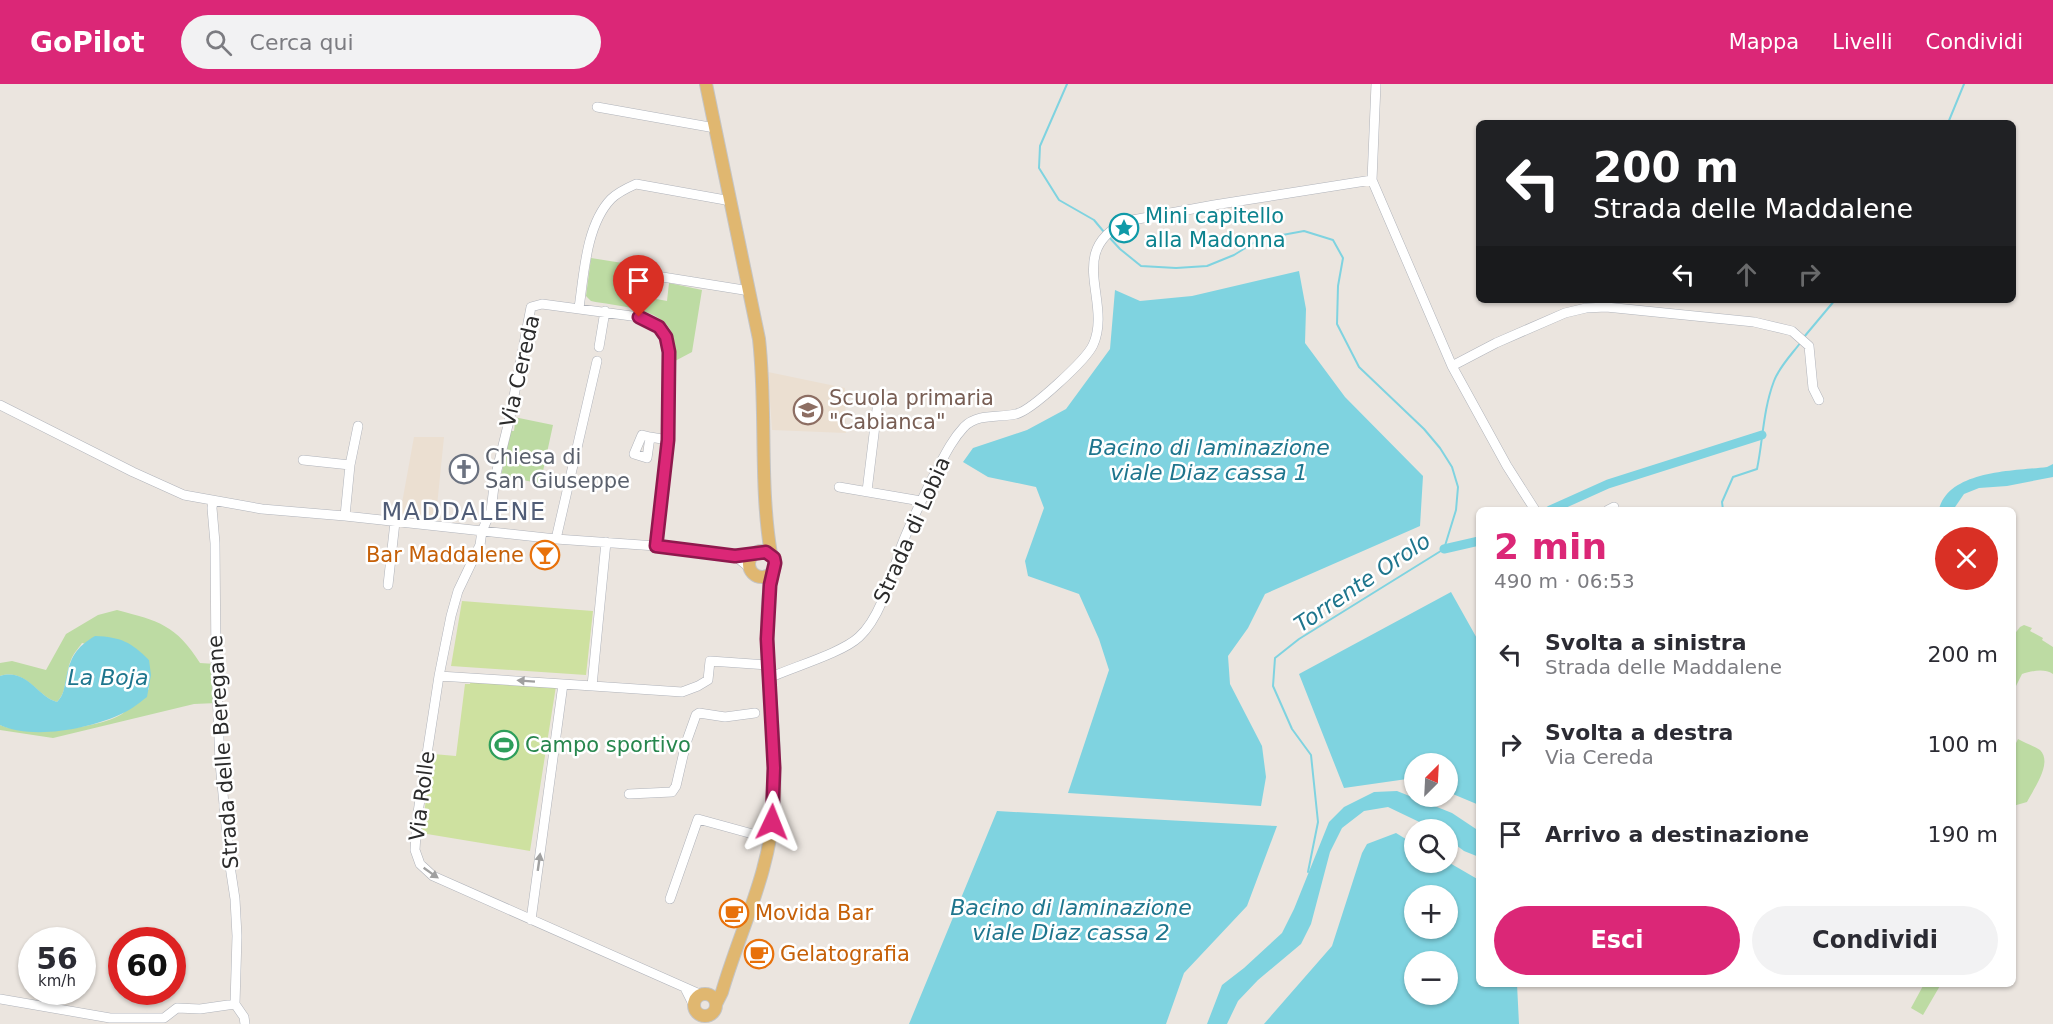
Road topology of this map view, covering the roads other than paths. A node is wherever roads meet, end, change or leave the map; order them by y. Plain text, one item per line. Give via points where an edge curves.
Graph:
1 (706, 84) edge
2 (1376, 84) edge
3 (597, 107) dead end
4 (715, 128) junction
5 (1372, 180) junction
6 (731, 201) junction
7 (650, 275) dead end
8 (750, 291) junction
9 (579, 308) junction
10 (605, 311) junction
11 (599, 347) dead end
12 (597, 361) dead end
13 (1452, 366) junction
14 (1819, 400) dead end
15 (878, 401) dead end
16 (0, 405) edge
17 (358, 426) dead end
18 (650, 437) dead end
19 (668, 440) junction
20 (303, 460) dead end
21 (350, 465) junction
22 (839, 487) dead end
23 (765, 490) junction
24 (867, 491) junction
25 (213, 501) junction
26 (921, 501) junction
27 (1533, 507) edge
28 (345, 516) junction
29 (395, 522) junction
30 (482, 531) junction
31 (556, 539) junction
32 (606, 542) junction
33 (656, 546) junction
34 (755, 553) junction
35 (771, 554) junction
36 (735, 556) junction
37 (752, 571) junction
38 (772, 572) junction
39 (387, 585) dead end
40 (767, 639) junction
41 (769, 665) junction
42 (439, 676) junction
43 (769, 678) junction
44 (563, 684) junction
45 (592, 686) junction
46 (763, 713) junction
47 (629, 794) dead end
48 (771, 839) junction
49 (670, 899) dead end
50 (531, 920) junction
51 (725, 980) junction
52 (686, 988) junction
53 (704, 994) junction
54 (0, 999) edge
55 (235, 1004) junction
56 (695, 1009) junction
57 (713, 1014) edge
58 (245, 1024) edge
59 (701, 1024) edge

1 - 4 main road
2 - 5 street
3 - 4 street
4 - 6 main road
5 - 13 street
5 - 26 street, Strada di Lobia via 1127,221 1108,233 1100,240 1093,276 1098,330 1092,347 1062,379 1017,414 982,417 967,424 952,440
6 - 8 main road
6 - 9 street via 636,184 622,191 599,217 589,244
7 - 8 street
8 - 23 main road via 763,376
9 - 10 street, Via Cereda
9 - 30 street, Via Cereda via 542,304 531,308 491,511
10 - 11 street
10 - 19 street, Via Cereda via 651,322 666,337
12 - 31 street
13 - 14 street via 1565,313 1606,307 1754,322 1792,331 1809,346 1813,388
13 - 27 street via 1506,466
15 - 24 street
16 - 25 street via 143,477 184,495
17 - 21 street
18 - 19 street
19 - 33 street, Via Cereda
20 - 21 street
21 - 28 street
22 - 24 street
23 - 34 main road via 762,533
23 - 35 main road
24 - 26 street
25 - 28 street
25 - 55 street, Strada delle Beregane via 218,733 237,936
26 - 43 street, Strada di Lobia via 880,605 860,636
28 - 29 street
29 - 30 street
29 - 39 street
30 - 31 street
30 - 42 street, Via Rolle via 451,616
31 - 32 street
32 - 33 street
32 - 45 street
33 - 36 street
34 - 35 main road
34 - 36 street
34 - 37 main road via 751,558
35 - 38 main road via 775,563
36 - 37 street
37 - 38 main road via 764,577
37 - 40 main road via 761,592
38 - 40 main road
40 - 41 main road
41 - 43 main road
41 - 45 street via 710,662 708,680 682,692
44 -> 42 street
42 -> 50 street, Via Rolle via 417,819 417,858 433,876
43 - 46 main road
44 - 45 street
50 -> 44 street
46 - 47 street via 725,717 699,713 672,792
46 - 48 main road via 774,804
48 - 49 street via 698,819
48 - 51 main road
50 - 52 street, Via Rolle
51 - 53 main road
51 - 57 main road
52 - 53 street, Via Rolle
52 - 56 street
53 - 56 main road via 696,999
53 - 57 main road via 714,999
54 - 55 street via 110,1018 164,1018 177,1008
55 - 58 street, Strada delle Beregane
56 - 57 main road via 704,1016
56 - 59 main road

